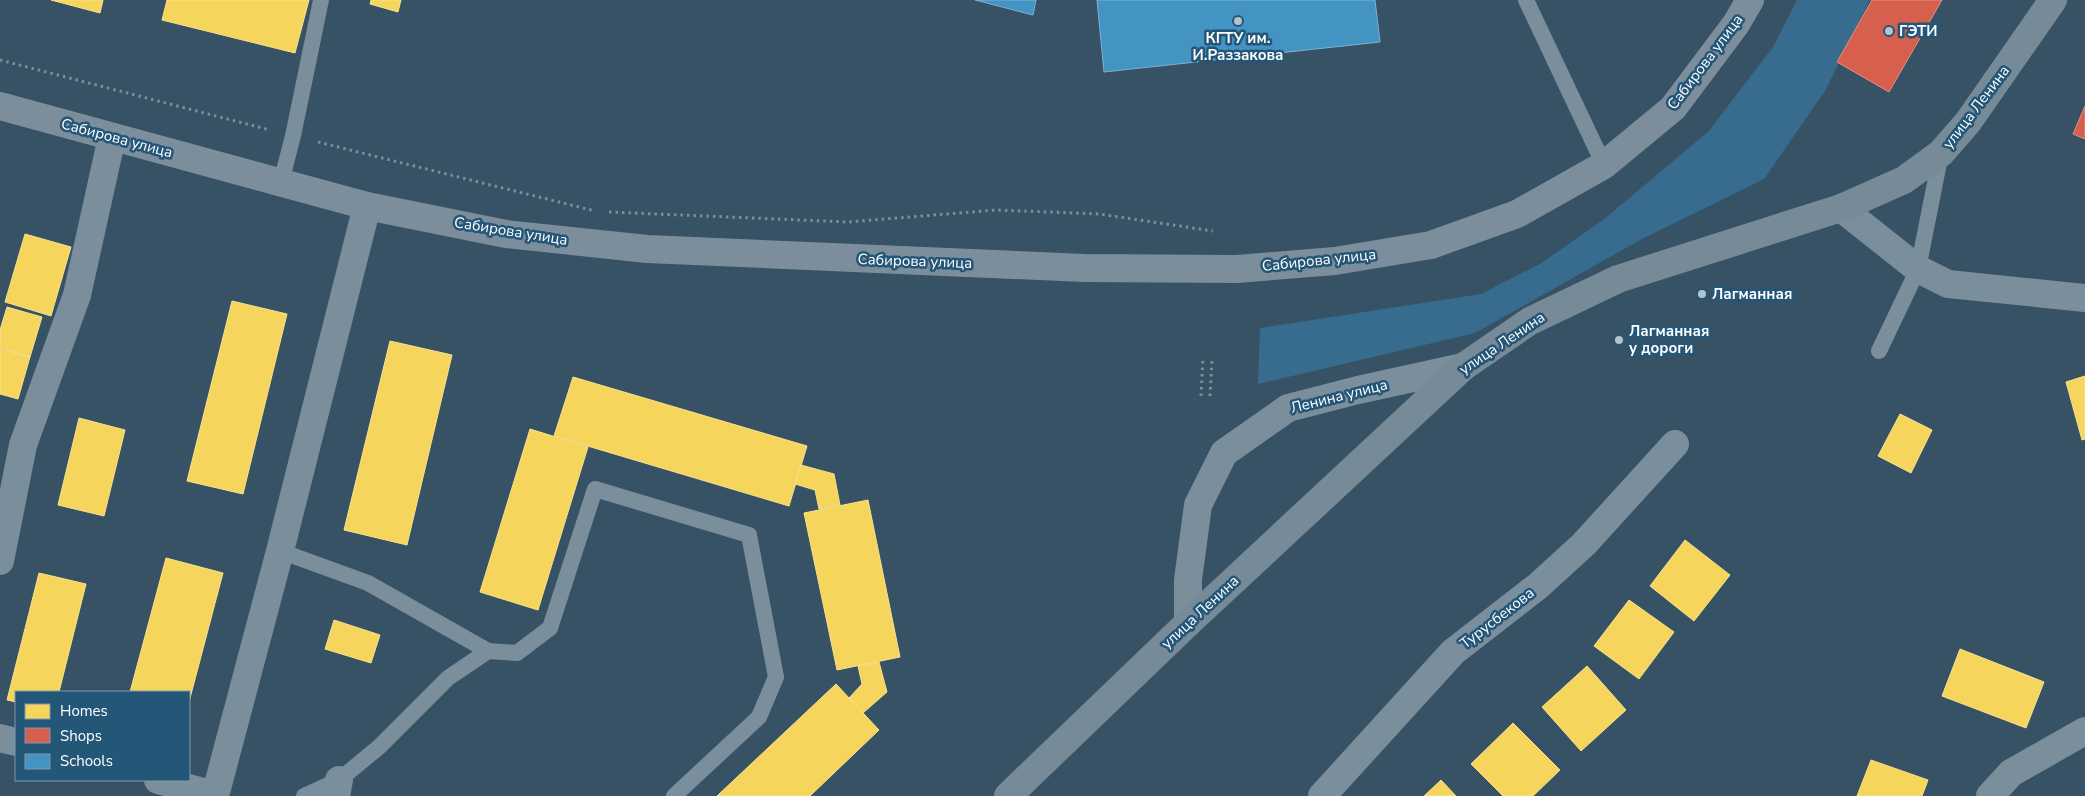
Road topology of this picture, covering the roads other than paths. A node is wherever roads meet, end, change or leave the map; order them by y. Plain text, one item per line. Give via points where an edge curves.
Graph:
1 (321, 0) edge
2 (1526, 0) edge
3 (1750, 0) edge
4 (2052, 0) edge
5 (0, 106) edge
6 (112, 136) junction
7 (1941, 153) junction
8 (1604, 165) junction
9 (281, 182) junction
10 (367, 206) junction
11 (1841, 208) junction
12 (1918, 269) junction
13 (2085, 298) edge
14 (1879, 351) dead end
15 (1463, 367) junction
16 (12, 443) edge
17 (1675, 444) dead end
18 (280, 551) junction
19 (0, 561) edge
20 (1188, 622) junction
21 (488, 651) junction
22 (2085, 731) edge
23 (0, 738) edge
24 (15, 742) edge
25 (162, 781) edge
26 (337, 788) edge
27 (1013, 794) edge
28 (216, 796) edge
29 (304, 796) edge
30 (674, 796) edge
31 (1322, 796) edge
32 (1990, 796) edge

1 - 9 lane
2 - 8 lane
3 - 8 highway, Сабирова улица via 1736,24 1673,108
4 - 7 main road, улица Ленина via 1968,122
5 - 6 highway, Сабирова улица
6 - 9 highway, Сабирова улица
6 - 16 street via 77,295
7 - 11 main road, улица Ленина via 1904,180
7 - 12 lane
8 - 10 highway, Сабирова улица via 1517,214 1431,245 1335,261 1237,269 1084,268 647,249 506,234
9 - 10 highway, Сабирова улица
10 - 18 street
11 - 12 street
11 - 15 main road, улица Ленина via 1618,280 1530,321
12 - 13 street via 1948,284
12 - 14 lane
15 - 20 main road, улица Ленина
15 - 20 street, Ленина улица via 1288,408 1224,453 1198,505 1188,580
16 - 19 street
17 - 31 street, Турусбекова via 1584,544 1538,586 1453,652
18 - 21 lane via 368,583
18 - 28 street
20 - 27 main road, улица Ленина
21 - 26 lane via 448,678
21 - 30 lane via 517,653 550,628 594,489 749,535 776,677 759,717
22 - 32 street via 2011,773
23 - 24 street
25 - 28 street
26 - 29 lane

